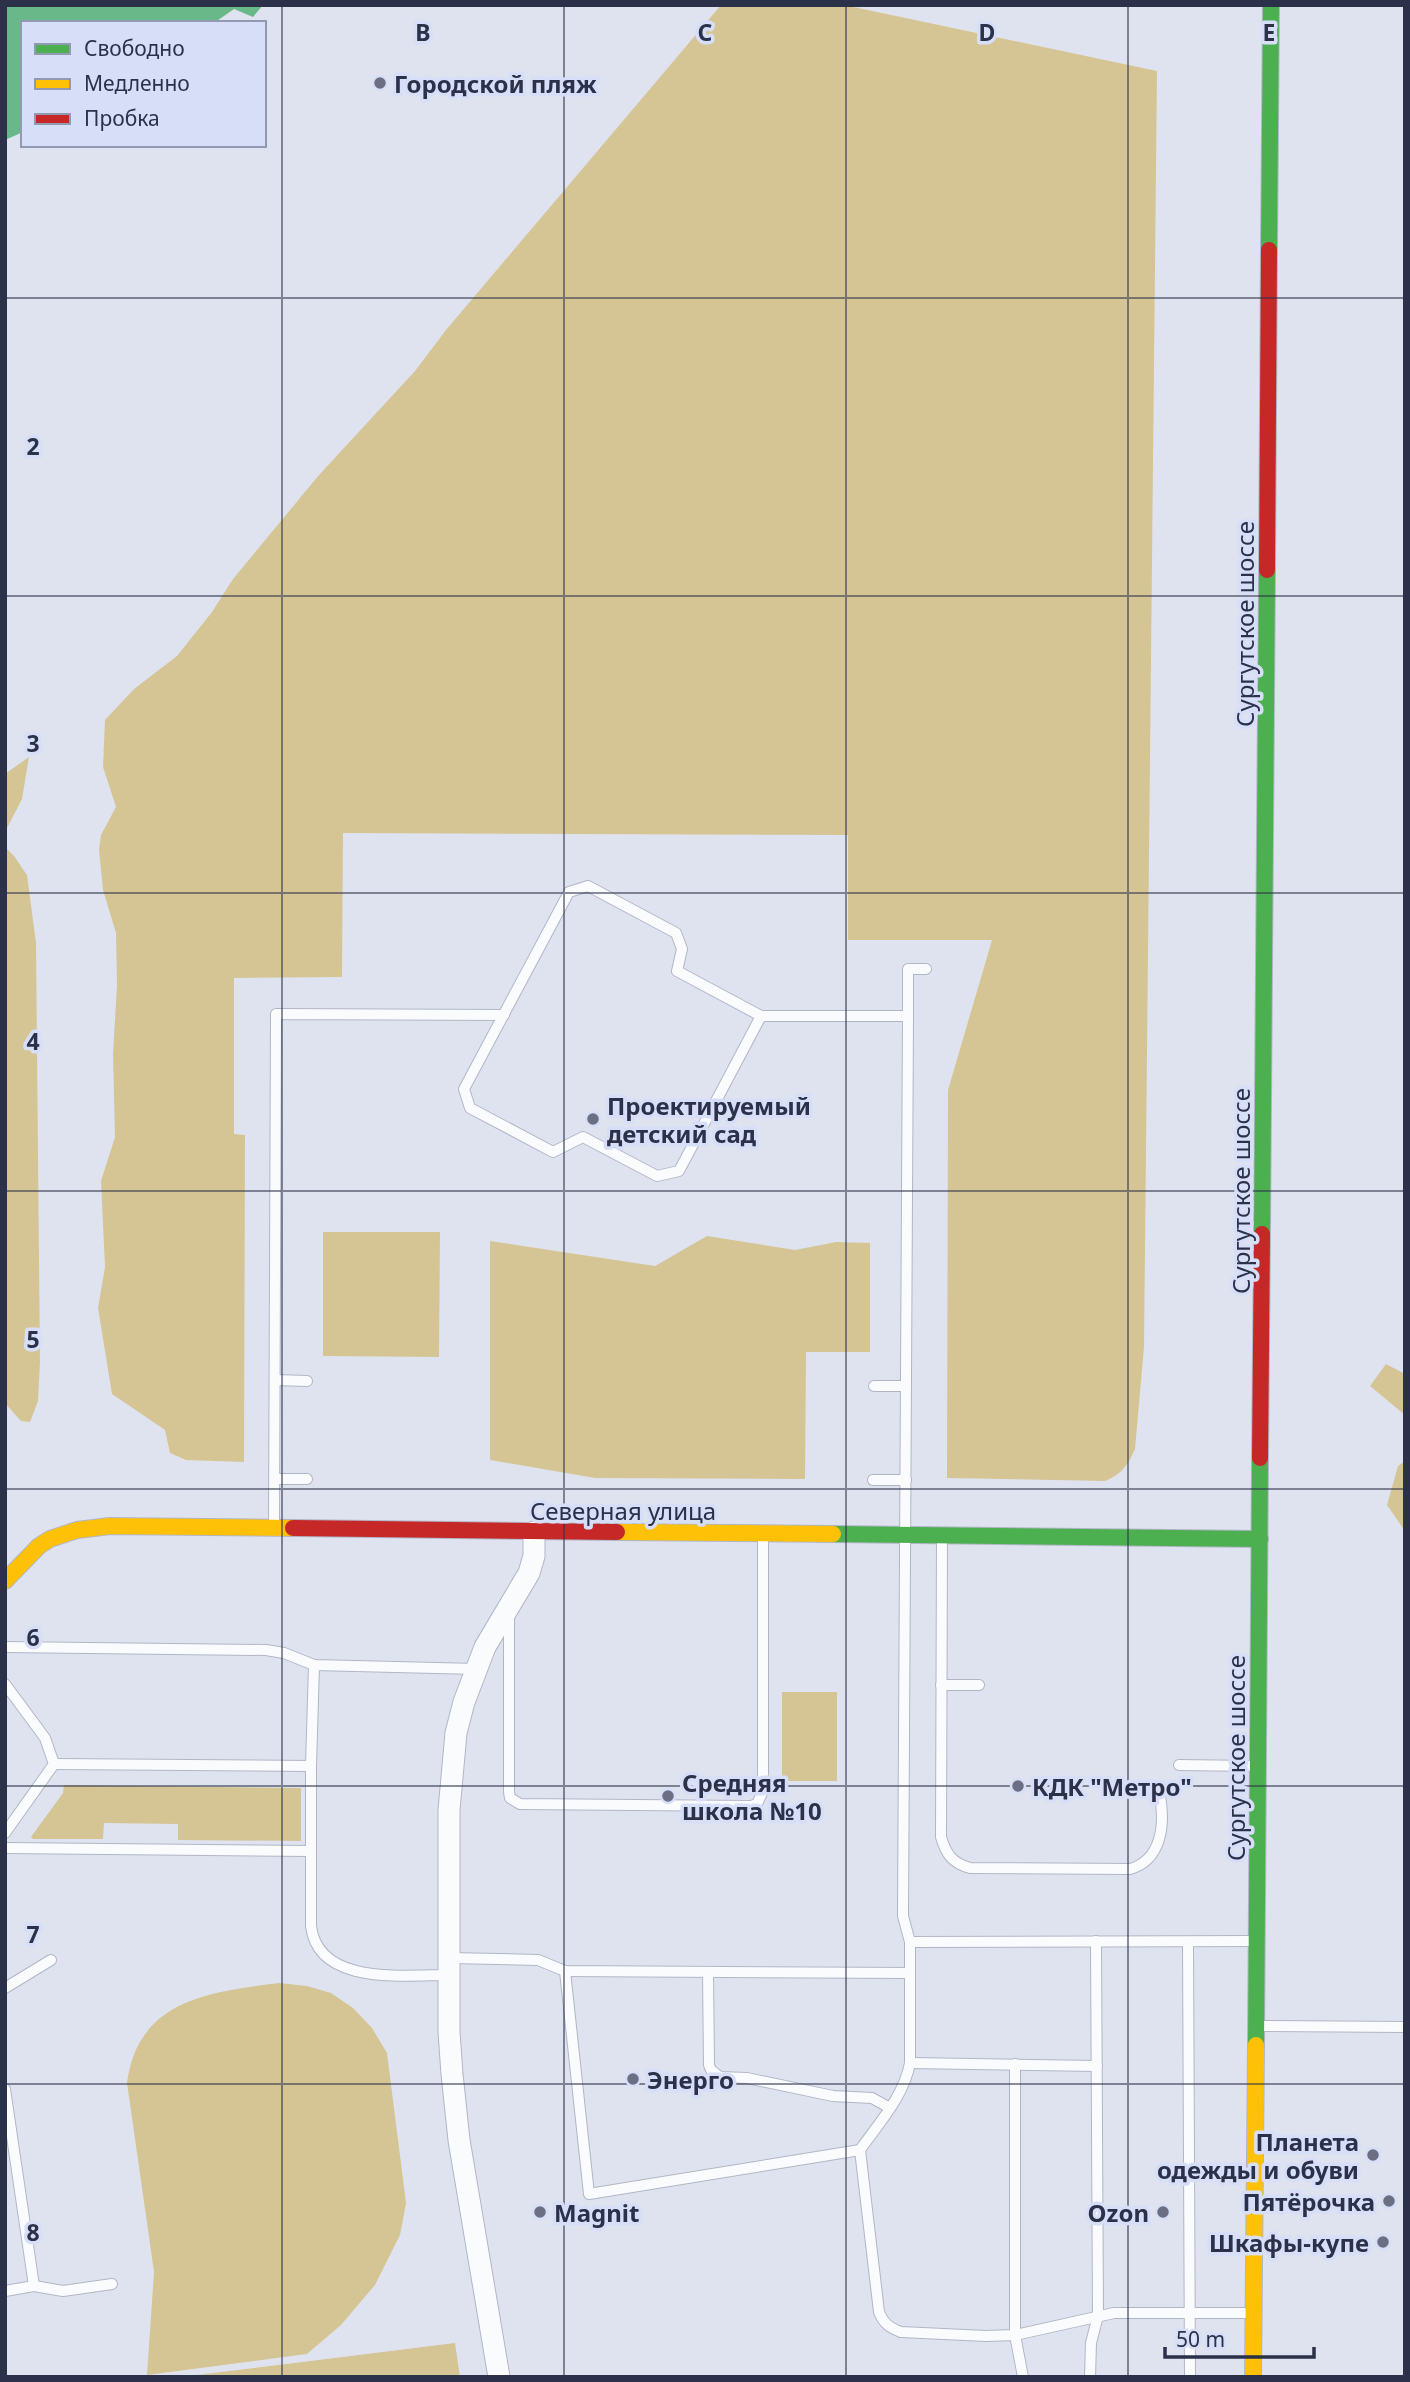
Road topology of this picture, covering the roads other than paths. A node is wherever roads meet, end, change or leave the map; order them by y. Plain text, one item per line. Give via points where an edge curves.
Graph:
1 (1271, 5) edge
2 (926, 969) dead end
3 (504, 1015) junction
4 (761, 1016) junction
5 (908, 1016) junction
6 (275, 1381) junction
7 (307, 1381) dead end
8 (874, 1386) dead end
9 (906, 1386) junction
10 (275, 1479) junction
11 (307, 1479) dead end
12 (873, 1480) dead end
13 (906, 1480) junction
14 (274, 1528) junction
15 (534, 1532) junction
16 (763, 1533) junction
17 (906, 1534) junction
18 (942, 1535) junction
19 (1260, 1539) junction
20 (5, 1581) edge
21 (509, 1606) junction
22 (5, 1647) edge
23 (314, 1665) junction
24 (477, 1669) junction
25 (5, 1684) edge
26 (941, 1685) junction
27 (979, 1685) dead end
28 (54, 1764) junction
29 (1179, 1765) dead end
30 (311, 1766) junction
31 (1257, 1766) junction
32 (1160, 1796) dead end
33 (5, 1833) edge
34 (5, 1848) edge
35 (311, 1851) junction
36 (1096, 1941) junction
37 (1256, 1941) junction
38 (910, 1942) junction
39 (1188, 1942) junction
40 (51, 1960) dead end
41 (449, 1967) junction
42 (565, 1971) junction
43 (708, 1972) junction
44 (910, 1973) junction
45 (5, 1988) edge
46 (1256, 2025) junction
47 (1405, 2027) edge
48 (910, 2063) junction
49 (1015, 2064) junction
50 (1097, 2066) junction
51 (5, 2089) edge
52 (890, 2108) junction
53 (860, 2150) junction
54 (112, 2284) dead end
55 (34, 2286) junction
56 (5, 2291) edge
57 (1191, 2311) junction
58 (1253, 2313) junction
59 (1098, 2316) junction
60 (1015, 2335) junction
61 (499, 2377) edge
62 (1023, 2377) edge
63 (1090, 2377) edge
64 (1190, 2377) edge
65 (1253, 2377) edge

1 - 19 main road, Сургутское шоссе
2 - 5 lane via 908,969
3 - 4 lane via 569,892 588,886 676,933 682,949 677,971
3 - 4 lane via 464,1089 470,1108 553,1152 583,1136 657,1176 679,1171
3 - 6 lane via 276,1014
4 - 5 lane
5 - 9 lane
6 - 7 lane
6 - 10 lane
8 - 9 lane
9 - 13 lane
10 - 11 lane
10 - 14 lane
12 - 13 lane
13 - 17 lane
14 - 15 main road, Северная улица
14 - 20 main road, Северная улица via 83,1528 39,1545
15 - 16 main road, Северная улица
15 - 21 street via 530,1573
16 - 17 main road, Северная улица
16 - 21 lane via 763,1791 751,1807 515,1802 509,1792
17 - 18 main road, Северная улица
17 - 38 lane via 903,1916
18 - 19 main road, Северная улица
18 - 26 lane
19 - 31 main road, Сургутское шоссе
21 - 24 street
22 - 23 lane via 266,1650
23 - 24 lane
23 - 30 lane
24 - 41 street via 456,1733 453,1763
25 - 28 lane via 45,1738
26 - 27 lane
26 - 32 lane via 942,1837 944,1850 958,1864 970,1868 1141,1866 1158,1844
28 - 30 lane
28 - 33 lane
29 - 31 lane
30 - 35 lane
31 - 37 main road, Сургутское шоссе
34 - 35 lane
35 - 41 lane via 311,1926 320,1953 338,1966 365,1973
36 - 38 lane
36 - 39 lane
36 - 50 lane
37 - 39 lane
37 - 46 main road, Сургутское шоссе
38 - 44 lane
39 - 57 lane
40 - 45 lane
41 - 42 lane via 538,1960
41 - 61 street via 449,2032 459,2140
42 - 43 lane
42 - 53 lane via 589,2194
43 - 44 lane
43 - 52 lane via 709,2065 720,2077 872,2098
44 - 48 lane
46 - 47 lane
46 - 58 main road, Сургутское шоссе
48 - 49 lane
48 - 52 lane
49 - 50 lane
49 - 60 lane
50 - 59 lane
51 - 55 lane
52 - 53 lane
53 - 60 lane via 882,2320 901,2332
54 - 55 lane via 63,2291
55 - 56 lane
57 - 58 lane
57 - 59 lane
57 - 64 lane
58 - 65 main road, Сургутское шоссе
59 - 60 lane
59 - 63 lane
60 - 62 lane

